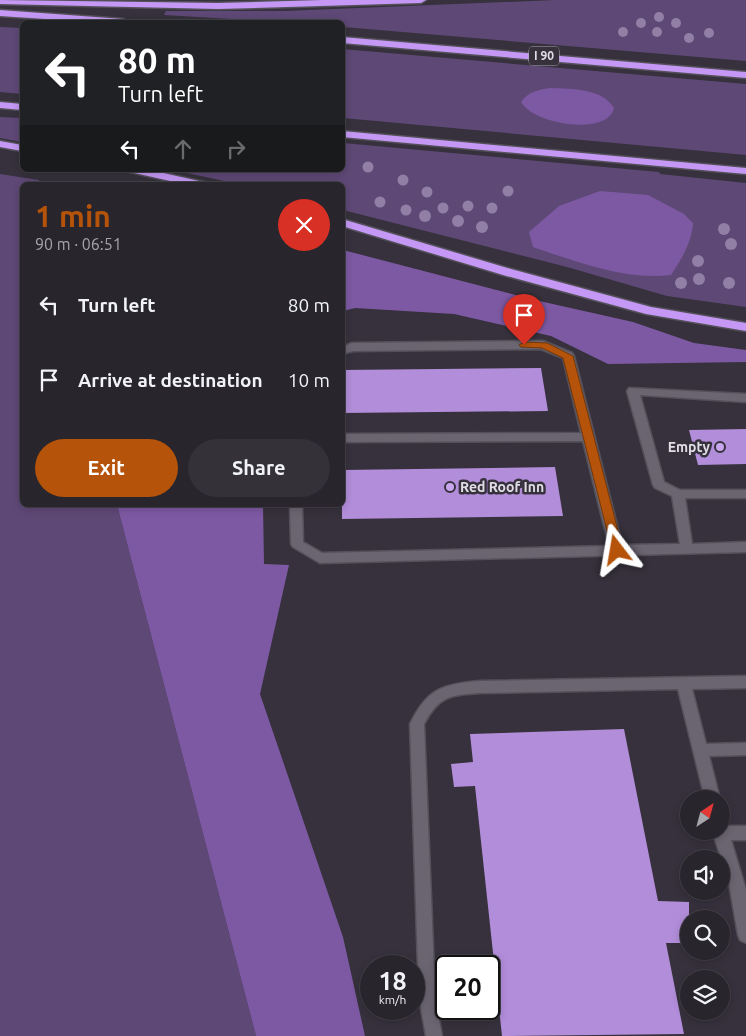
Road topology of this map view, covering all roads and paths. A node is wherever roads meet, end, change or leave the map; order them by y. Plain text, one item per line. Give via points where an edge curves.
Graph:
1 (421, 0) edge
2 (0, 1) edge
3 (0, 13) edge
4 (96, 20) edge
5 (345, 40) edge
6 (746, 75) edge
7 (0, 105) edge
8 (20, 107) edge
9 (345, 134) edge
10 (0, 144) edge
11 (20, 148) edge
12 (746, 171) edge
13 (143, 172) edge
14 (190, 182) edge
15 (345, 223) edge
16 (746, 327) edge
17 (345, 350) edge
18 (746, 398) edge
19 (588, 437) junction
20 (345, 438) edge
21 (678, 494) junction
22 (746, 494) edge
23 (296, 507) edge
24 (746, 547) edge
25 (687, 549) junction
26 (617, 550) junction
27 (746, 682) edge
28 (684, 684) junction
29 (746, 749) edge
30 (701, 750) junction
31 (711, 790) edge
32 (730, 832) edge
33 (746, 833) edge
34 (724, 840) edge
35 (744, 915) edge
36 (746, 935) edge
37 (434, 1036) edge

1 - 2 highway via 218,6
3 - 4 highway
5 - 6 highway, I 90
7 - 8 highway
9 - 12 highway
10 - 11 highway
13 - 14 highway
15 - 16 highway via 651,311
17 - 19 lane via 352,347 543,345 568,356
18 - 21 lane via 633,391 659,485
19 - 20 lane
19 - 26 lane
21 - 22 lane
21 - 25 lane
23 - 26 lane via 297,544 320,558
24 - 25 lane
25 - 26 lane
27 - 28 lane
28 - 30 lane
28 - 37 lane via 456,689 448,690 428,704 417,724 427,997
29 - 30 lane
30 - 31 lane
32 - 33 lane
34 - 35 lane
35 - 36 lane

